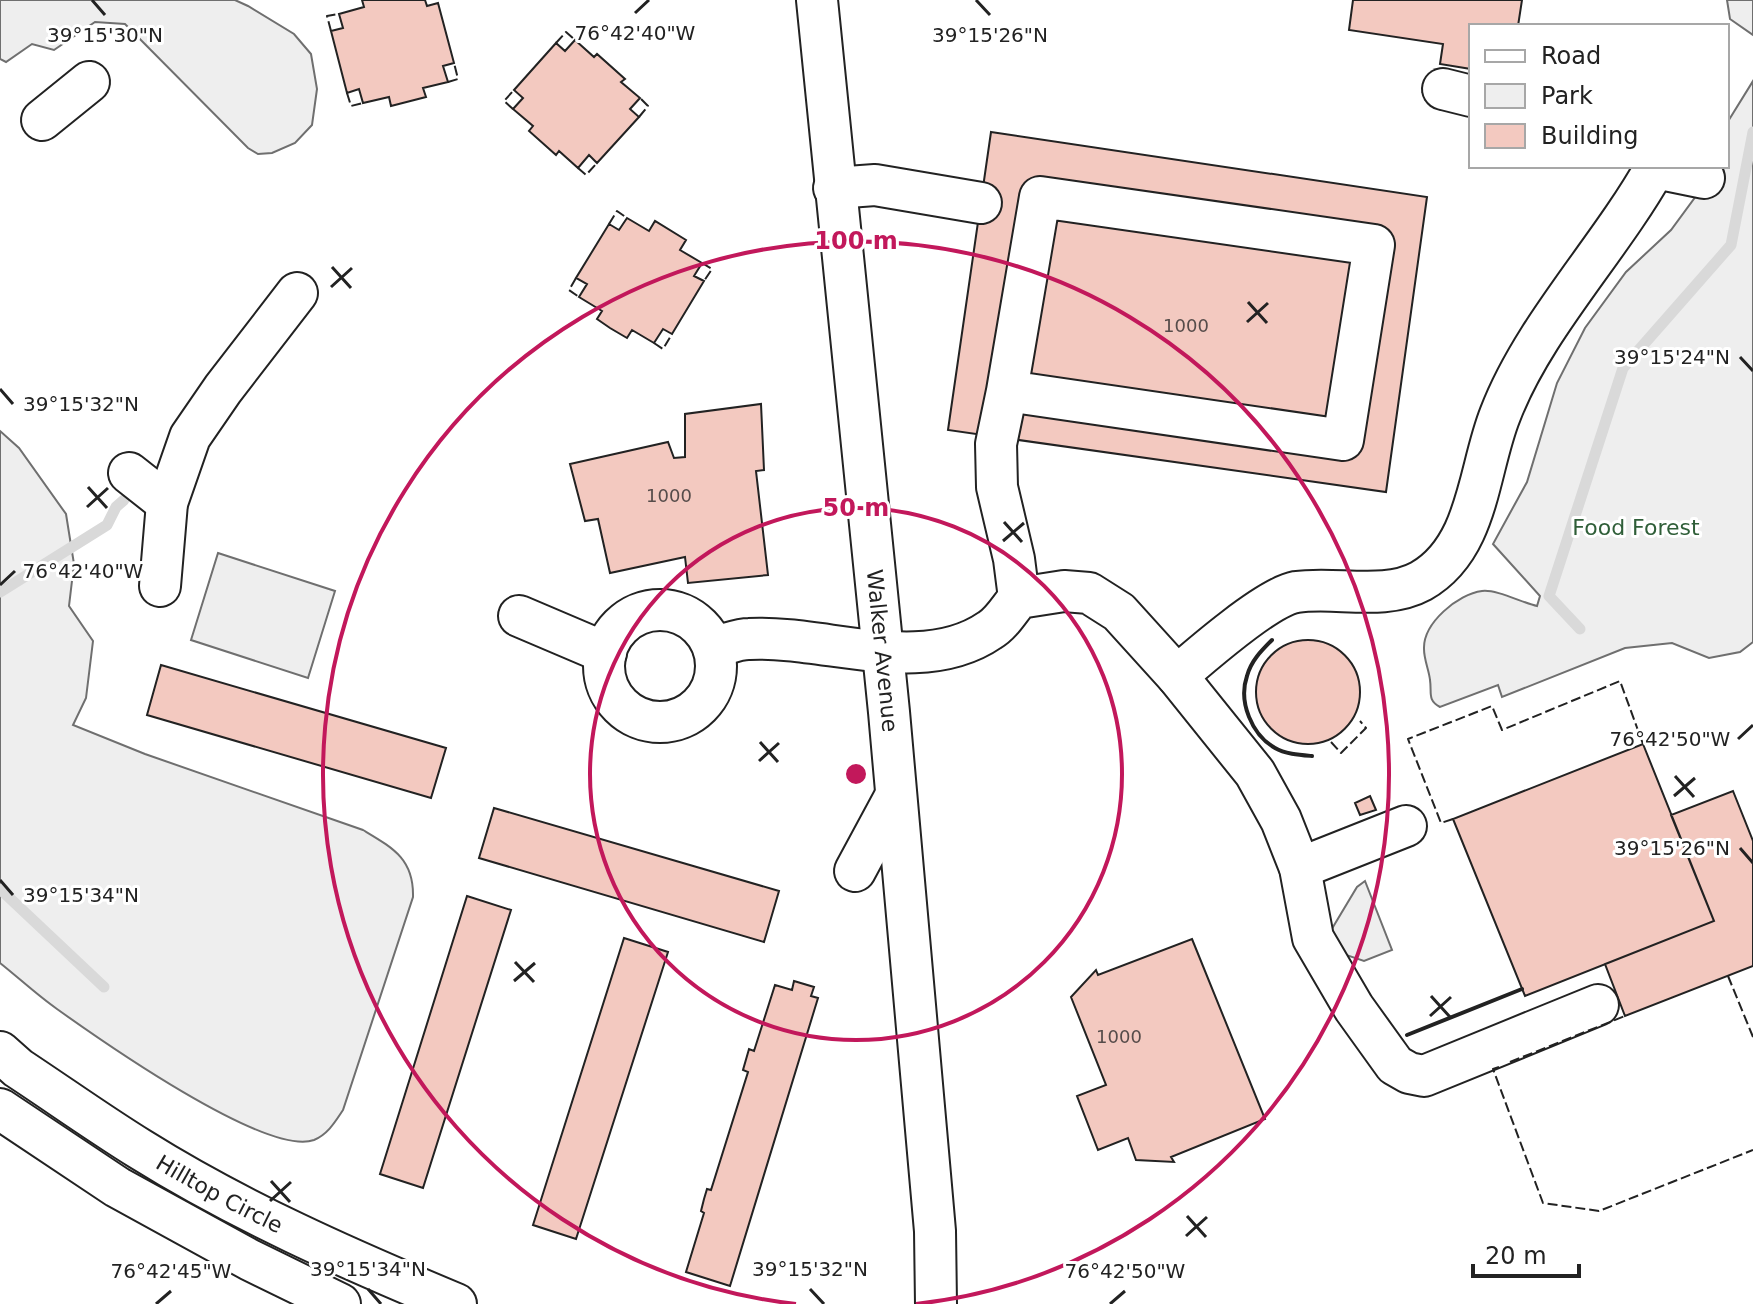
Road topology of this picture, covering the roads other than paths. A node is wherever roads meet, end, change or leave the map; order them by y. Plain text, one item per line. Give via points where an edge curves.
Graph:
1 (817, 0) edge
2 (89, 82) dead end
3 (42, 120) dead end
4 (1654, 168) edge
5 (1659, 168) edge
6 (1704, 178) dead end
7 (834, 188) junction
8 (981, 203) dead end
9 (297, 293) dead end
10 (1007, 391) junction
11 (129, 473) dead end
12 (167, 503) junction
13 (160, 586) dead end
14 (1019, 598) junction
15 (519, 616) dead end
16 (713, 647) junction
17 (881, 651) junction
18 (606, 653) junction
19 (1177, 676) junction
20 (896, 795) junction
21 (1406, 826) dead end
22 (1300, 868) junction
23 (855, 871) dead end
24 (1598, 1005) dead end
25 (0, 1052) edge
26 (0, 1109) edge
27 (340, 1304) edge
28 (456, 1304) edge
29 (936, 1304) edge

1 - 7 street, Walker Avenue
2 - 3 street
4 - 19 street via 1530,354 1500,415 1469,519 1444,565 1419,582 1371,593 1292,592 1218,641
5 - 6 street
7 - 8 street via 875,185
7 - 17 street, Walker Avenue
9 - 12 street via 190,437
10 - 10 street via 1040,197 1374,245 1343,440
10 - 14 street via 996,444 997,487
11 - 12 street
12 - 13 street
14 - 17 street via 993,629 967,644
14 - 19 street via 1089,593 1119,612
15 - 18 street
16 - 17 street via 748,639
16 - 18 street via 687,617 647,612 628,620
16 - 18 street via 716,671 709,694 687,716 656,722 640,719 615,699 607,685
17 - 20 street, Walker Avenue
19 - 22 street via 1255,773
20 - 23 street
20 - 29 street, Walker Avenue via 935,1231
21 - 22 street
22 - 24 street via 1313,938 1385,1053 1409,1073 1424,1076
25 - 28 street, Hilltop Circle via 141,1149 269,1220
26 - 27 street, Hilltop Circle via 117,1187

